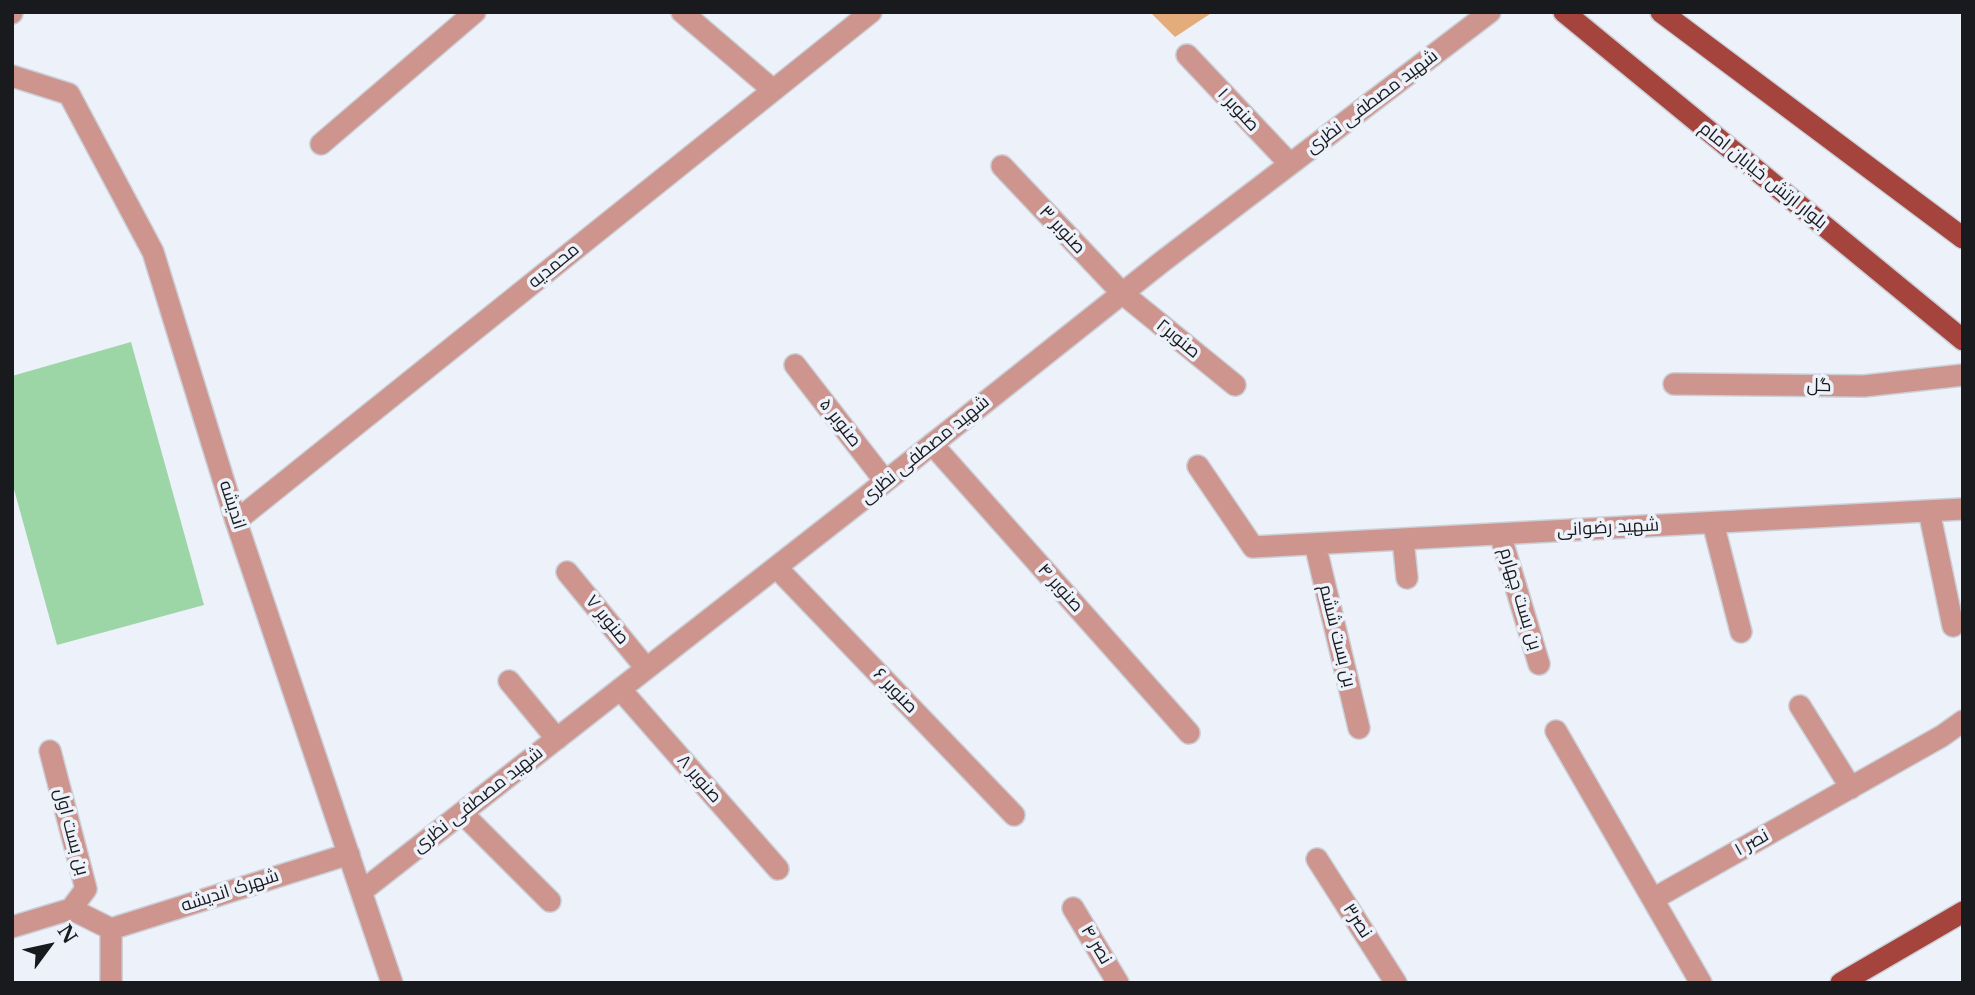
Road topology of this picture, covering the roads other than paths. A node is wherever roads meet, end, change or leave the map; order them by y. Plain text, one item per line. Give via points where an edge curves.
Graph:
1 (475, 12) edge
2 (682, 12) edge
3 (871, 12) edge
4 (1490, 12) edge
5 (1564, 12) edge
6 (1661, 12) edge
7 (1187, 55) dead end
8 (12, 76) edge
9 (773, 90) junction
10 (321, 144) dead end
11 (1290, 164) junction
12 (1002, 166) dead end
13 (1963, 237) edge
14 (1122, 293) junction
15 (1963, 340) edge
16 (795, 365) dead end
17 (1963, 376) edge
18 (1674, 384) dead end
19 (1235, 385) dead end
20 (932, 444) junction
21 (1198, 466) dead end
22 (885, 481) junction
23 (1963, 509) edge
24 (1929, 511) junction
25 (236, 521) junction
26 (1713, 523) junction
27 (1500, 534) junction
28 (1403, 539) junction
29 (1315, 544) junction
30 (776, 567) junction
31 (567, 572) dead end
32 (1407, 578) dead end
33 (1953, 626) dead end
34 (1741, 632) dead end
35 (1539, 664) dead end
36 (646, 668) junction
37 (509, 681) dead end
38 (620, 689) junction
39 (1800, 706) dead end
40 (1963, 721) edge
41 (1359, 727) dead end
42 (1556, 731) dead end
43 (1189, 733) dead end
44 (557, 739) junction
45 (50, 751) dead end
46 (1851, 788) junction
47 (462, 813) junction
48 (1014, 815) dead end
49 (349, 853) junction
50 (1317, 859) dead end
51 (778, 869) dead end
52 (362, 891) junction
53 (1653, 899) junction
54 (550, 901) dead end
55 (1073, 908) dead end
56 (71, 909) junction
57 (1963, 912) edge
58 (12, 927) edge
59 (111, 929) junction
60 (111, 983) edge
61 (393, 983) edge
62 (1118, 983) edge
63 (1396, 983) edge
64 (1701, 983) edge
65 (1841, 983) edge

1 - 10 street
2 - 9 street
3 - 9 street, محمدیه
4 - 11 street, شهید مصطفی نظری
5 - 15 main road, بلوار ارتش خیابان امام
6 - 13 main road
7 - 11 street, صنوبر ۱
8 - 25 street, اندیشه via 69,94 153,252
9 - 25 street, محمدیه
11 - 14 street, شهید مصطفی نظری
12 - 14 street, صنوبر ۳
14 - 19 street, صنوبر۲
14 - 20 street, شهید مصطفی نظری
16 - 22 street, صنوبر ۵
17 - 18 street, گل via 1864,386
20 - 22 street, شهید مصطفی نظری
20 - 43 street, صنوبر ۴
21 - 29 street, شهید رضوانی via 1253,547
22 - 30 street, شهید مصطفی نظری
23 - 24 street, شهید رضوانی
24 - 26 street, شهید رضوانی
24 - 33 street
25 - 49 street, اندیشه
26 - 27 street, شهید رضوانی
26 - 34 street
27 - 28 street, شهید رضوانی
27 - 35 street, بن بست چهارم
28 - 29 street, شهید رضوانی
28 - 32 street
29 - 41 street, بن بست ششم
30 - 36 street, شهید مصطفی نظری
30 - 48 street, صنوبر ۶
31 - 36 street, صنوبر ۷
36 - 38 street, شهید مصطفی نظری
37 - 44 street
38 - 44 street, شهید مصطفی نظری
38 - 51 street, صنوبر ۸
39 - 46 street
40 - 46 street, نصر ۱
42 - 53 street
44 - 47 street, شهید مصطفی نظری
45 - 56 street, بن بست اول via 86,889
46 - 53 street, نصر ۱
47 - 52 street, شهید مصطفی نظری
47 - 54 street
49 - 52 street, اندیشه
49 - 59 street, شهرک اندیشه
50 - 63 street, نصر۳
52 - 61 street, اندیشه
53 - 64 street
55 - 62 street, نصر ۴
56 - 58 street
56 - 59 street
57 - 65 main road
59 - 60 street

